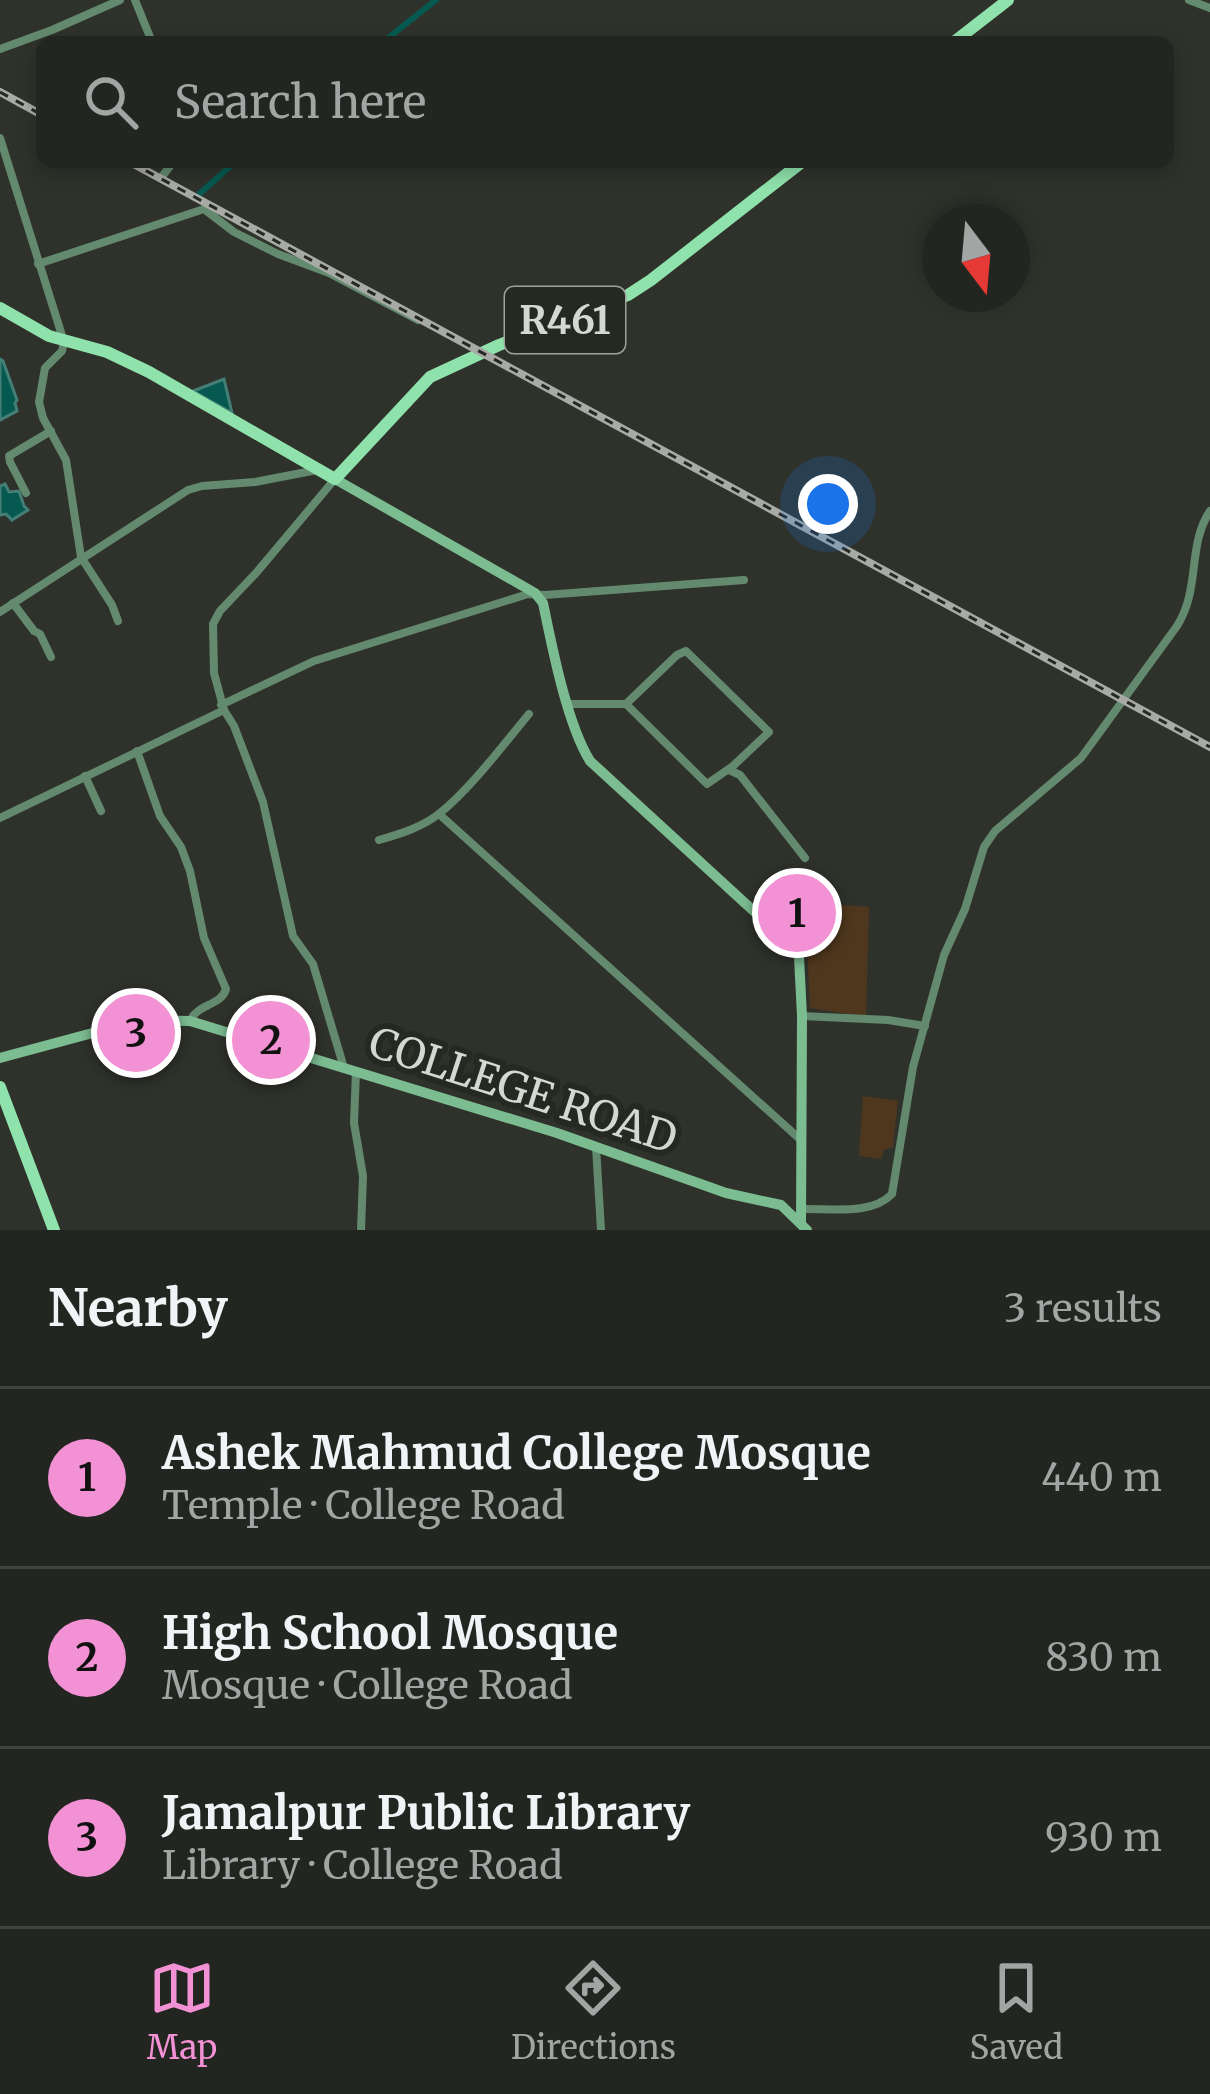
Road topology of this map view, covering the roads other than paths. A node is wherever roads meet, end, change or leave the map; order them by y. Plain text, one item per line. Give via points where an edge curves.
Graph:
1 (120, 0) edge
2 (135, 0) edge
3 (1008, 0) edge
4 (1189, 0) edge
5 (1210, 8) edge
6 (150, 36) edge
7 (962, 36) edge
8 (0, 49) edge
9 (0, 138) edge
10 (168, 168) edge
11 (794, 168) edge
12 (161, 178) dead end
13 (38, 264) junction
14 (0, 308) edge
15 (418, 320) dead end
16 (64, 342) junction
17 (51, 431) junction
18 (318, 470) junction
19 (335, 478) junction
20 (26, 493) dead end
21 (1210, 511) edge
22 (81, 557) junction
23 (744, 580) dead end
24 (535, 593) junction
25 (14, 603) junction
26 (0, 612) edge
27 (118, 621) dead end
28 (51, 657) dead end
29 (569, 704) junction
30 (626, 704) junction
31 (222, 707) junction
32 (529, 714) dead end
33 (136, 751) junction
34 (739, 760) junction
35 (728, 770) junction
36 (740, 775) junction
37 (85, 776) junction
38 (101, 811) dead end
39 (439, 814) junction
40 (0, 818) edge
41 (379, 840) dead end
42 (805, 857) dead end
43 (802, 1016) junction
44 (190, 1022) junction
45 (925, 1025) junction
46 (0, 1058) edge
47 (350, 1070) junction
48 (0, 1088) edge
49 (802, 1141) junction
50 (596, 1146) junction
51 (801, 1209) junction
52 (804, 1227) edge
53 (54, 1230) edge
54 (361, 1230) edge
55 (601, 1230) edge

1 - 8 street
2 - 6 street
3 - 7 main road
4 - 5 street
9 - 13 street
10 - 12 street
11 - 19 main road, R461 via 628,296 430,377
13 - 15 street via 204,209 234,232
13 - 16 street
14 - 16 main road
16 - 17 street via 42,380 39,402
16 - 18 main road via 149,372
17 - 20 street via 9,456
17 - 22 street via 66,460
18 - 19 main road
18 - 22 street via 188,490
19 - 24 main road
19 - 31 street via 213,624
21 - 45 street via 1177,626 1081,758 988,839
22 - 25 street
22 - 27 street
23 - 24 street
24 - 29 main road
24 - 31 street via 314,661
25 - 26 street
25 - 28 street
29 - 30 street
29 - 43 main road via 590,761 795,949
30 - 34 street via 686,651 769,731
30 - 35 street via 707,784
31 - 33 street
31 - 47 street via 263,802 292,936 314,964
32 - 39 street
33 - 37 street
33 - 44 street via 181,847 226,989
34 - 35 street
34 - 36 street
35 - 36 street
36 - 42 street
37 - 38 street
37 - 40 street
39 - 41 street
39 - 49 street
43 - 45 street
43 - 49 main road
44 - 46 main road, COLLEGE ROAD via 141,1020
44 - 47 main road, COLLEGE ROAD
45 - 51 street via 892,1194 874,1207
47 - 50 main road, COLLEGE ROAD
47 - 54 street
48 - 53 main road
49 - 51 main road
50 - 52 main road, COLLEGE ROAD via 782,1204
50 - 55 street
51 - 52 main road

